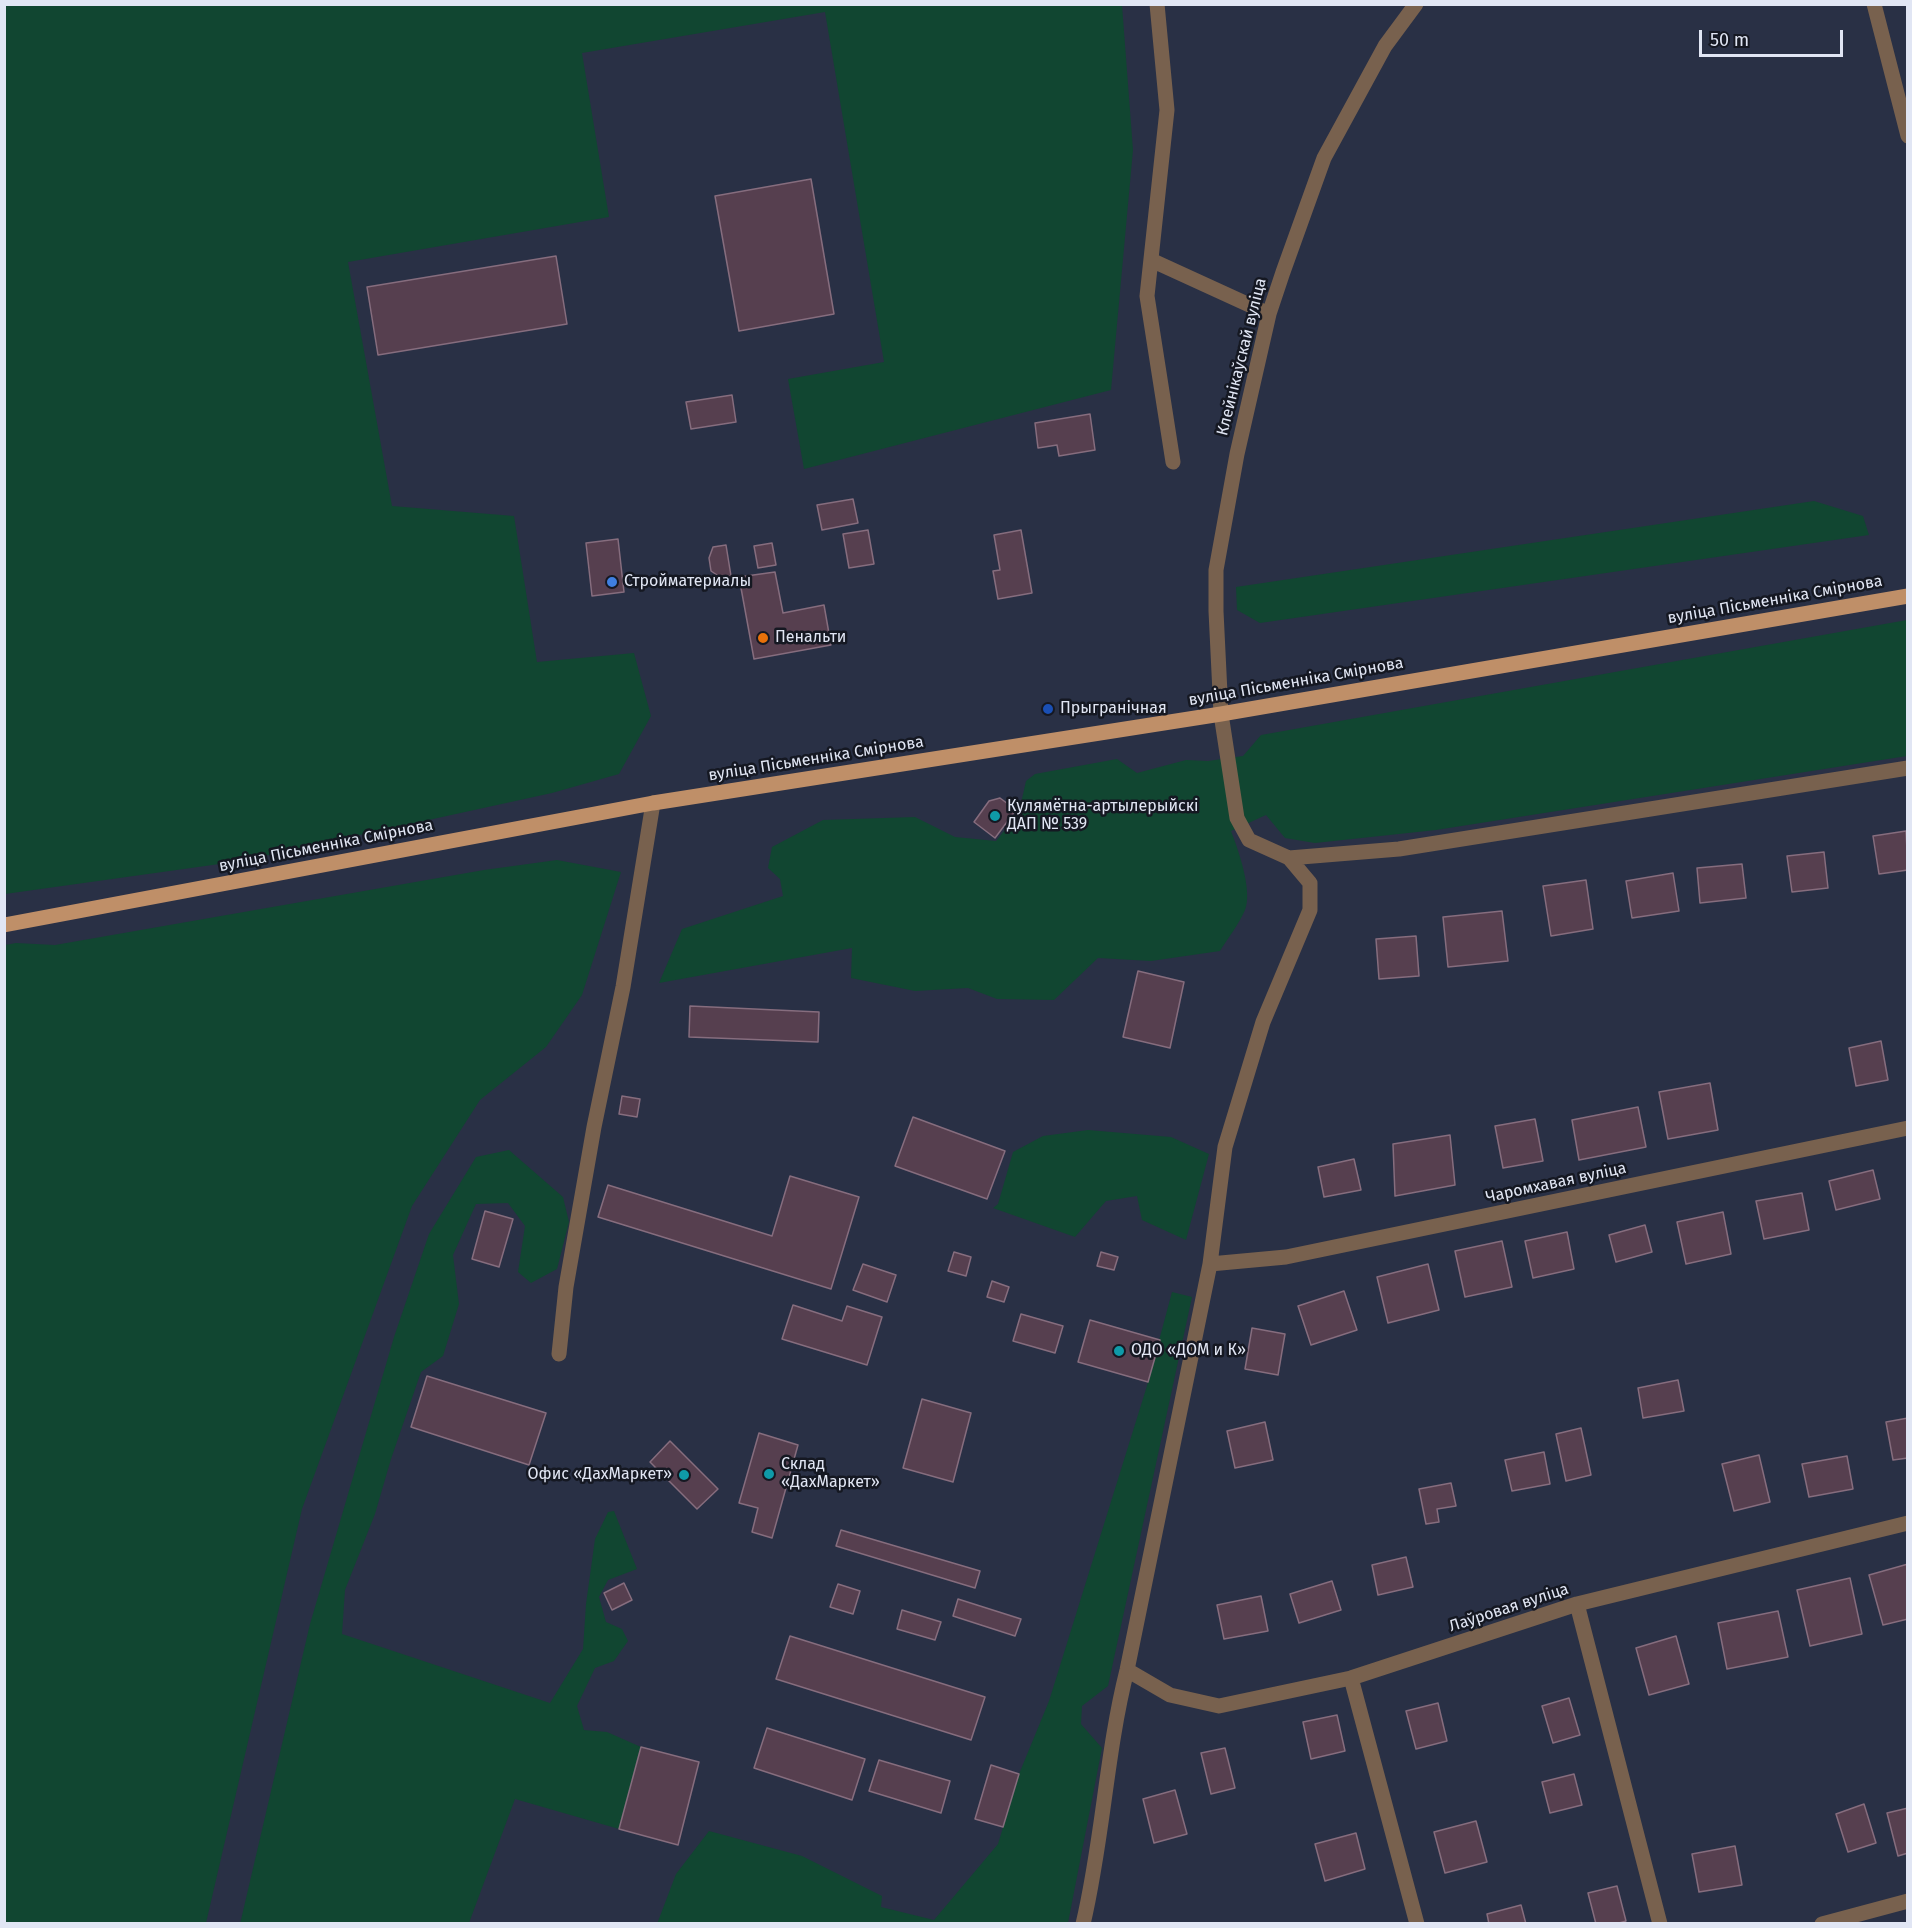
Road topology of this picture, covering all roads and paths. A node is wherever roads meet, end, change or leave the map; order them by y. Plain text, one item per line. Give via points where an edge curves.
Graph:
1 (1157, 4) edge
2 (1416, 4) edge
3 (1874, 4) edge
4 (1908, 136) edge
5 (1151, 260) junction
6 (1269, 314) junction
7 (1173, 462) dead end
8 (1908, 596) edge
9 (1221, 714) junction
10 (1908, 768) edge
11 (653, 803) junction
12 (1289, 858) junction
13 (4, 925) edge
14 (1908, 1128) edge
15 (1210, 1264) junction
16 (559, 1354) dead end
17 (1908, 1523) edge
18 (1576, 1604) junction
19 (1127, 1670) junction
20 (1351, 1678) junction
21 (1908, 1901) edge
22 (1083, 1923) edge
23 (1417, 1923) edge
24 (1660, 1923) edge
25 (1822, 1923) edge

1 - 5 street via 1167,110
2 - 6 street, Клейнікаўскай вуліца via 1385,46 1324,158
3 - 4 street
5 - 6 street
5 - 7 street via 1147,296
6 - 9 street, Клейнікаўскай вуліца via 1216,570
8 - 9 main road, вуліца Пісьменніка Смірнова
9 - 11 main road, вуліца Пісьменніка Смірнова
9 - 12 street, Клейнікаўскай вуліца via 1238,818 1249,840
10 - 12 street via 1399,849
11 - 13 main road, вуліца Пісьменніка Смірнова
11 - 16 street via 566,1287
12 - 15 street via 1310,883 1310,909 1263,1022 1225,1147
14 - 15 street, Чаромхавая вуліца via 1286,1257
15 - 19 street
17 - 18 street, Лаўровая вуліца
18 - 20 street, Лаўровая вуліца
18 - 24 street
19 - 20 street, Лаўровая вуліца via 1170,1695 1219,1706
19 - 22 street
20 - 23 street
21 - 25 street

